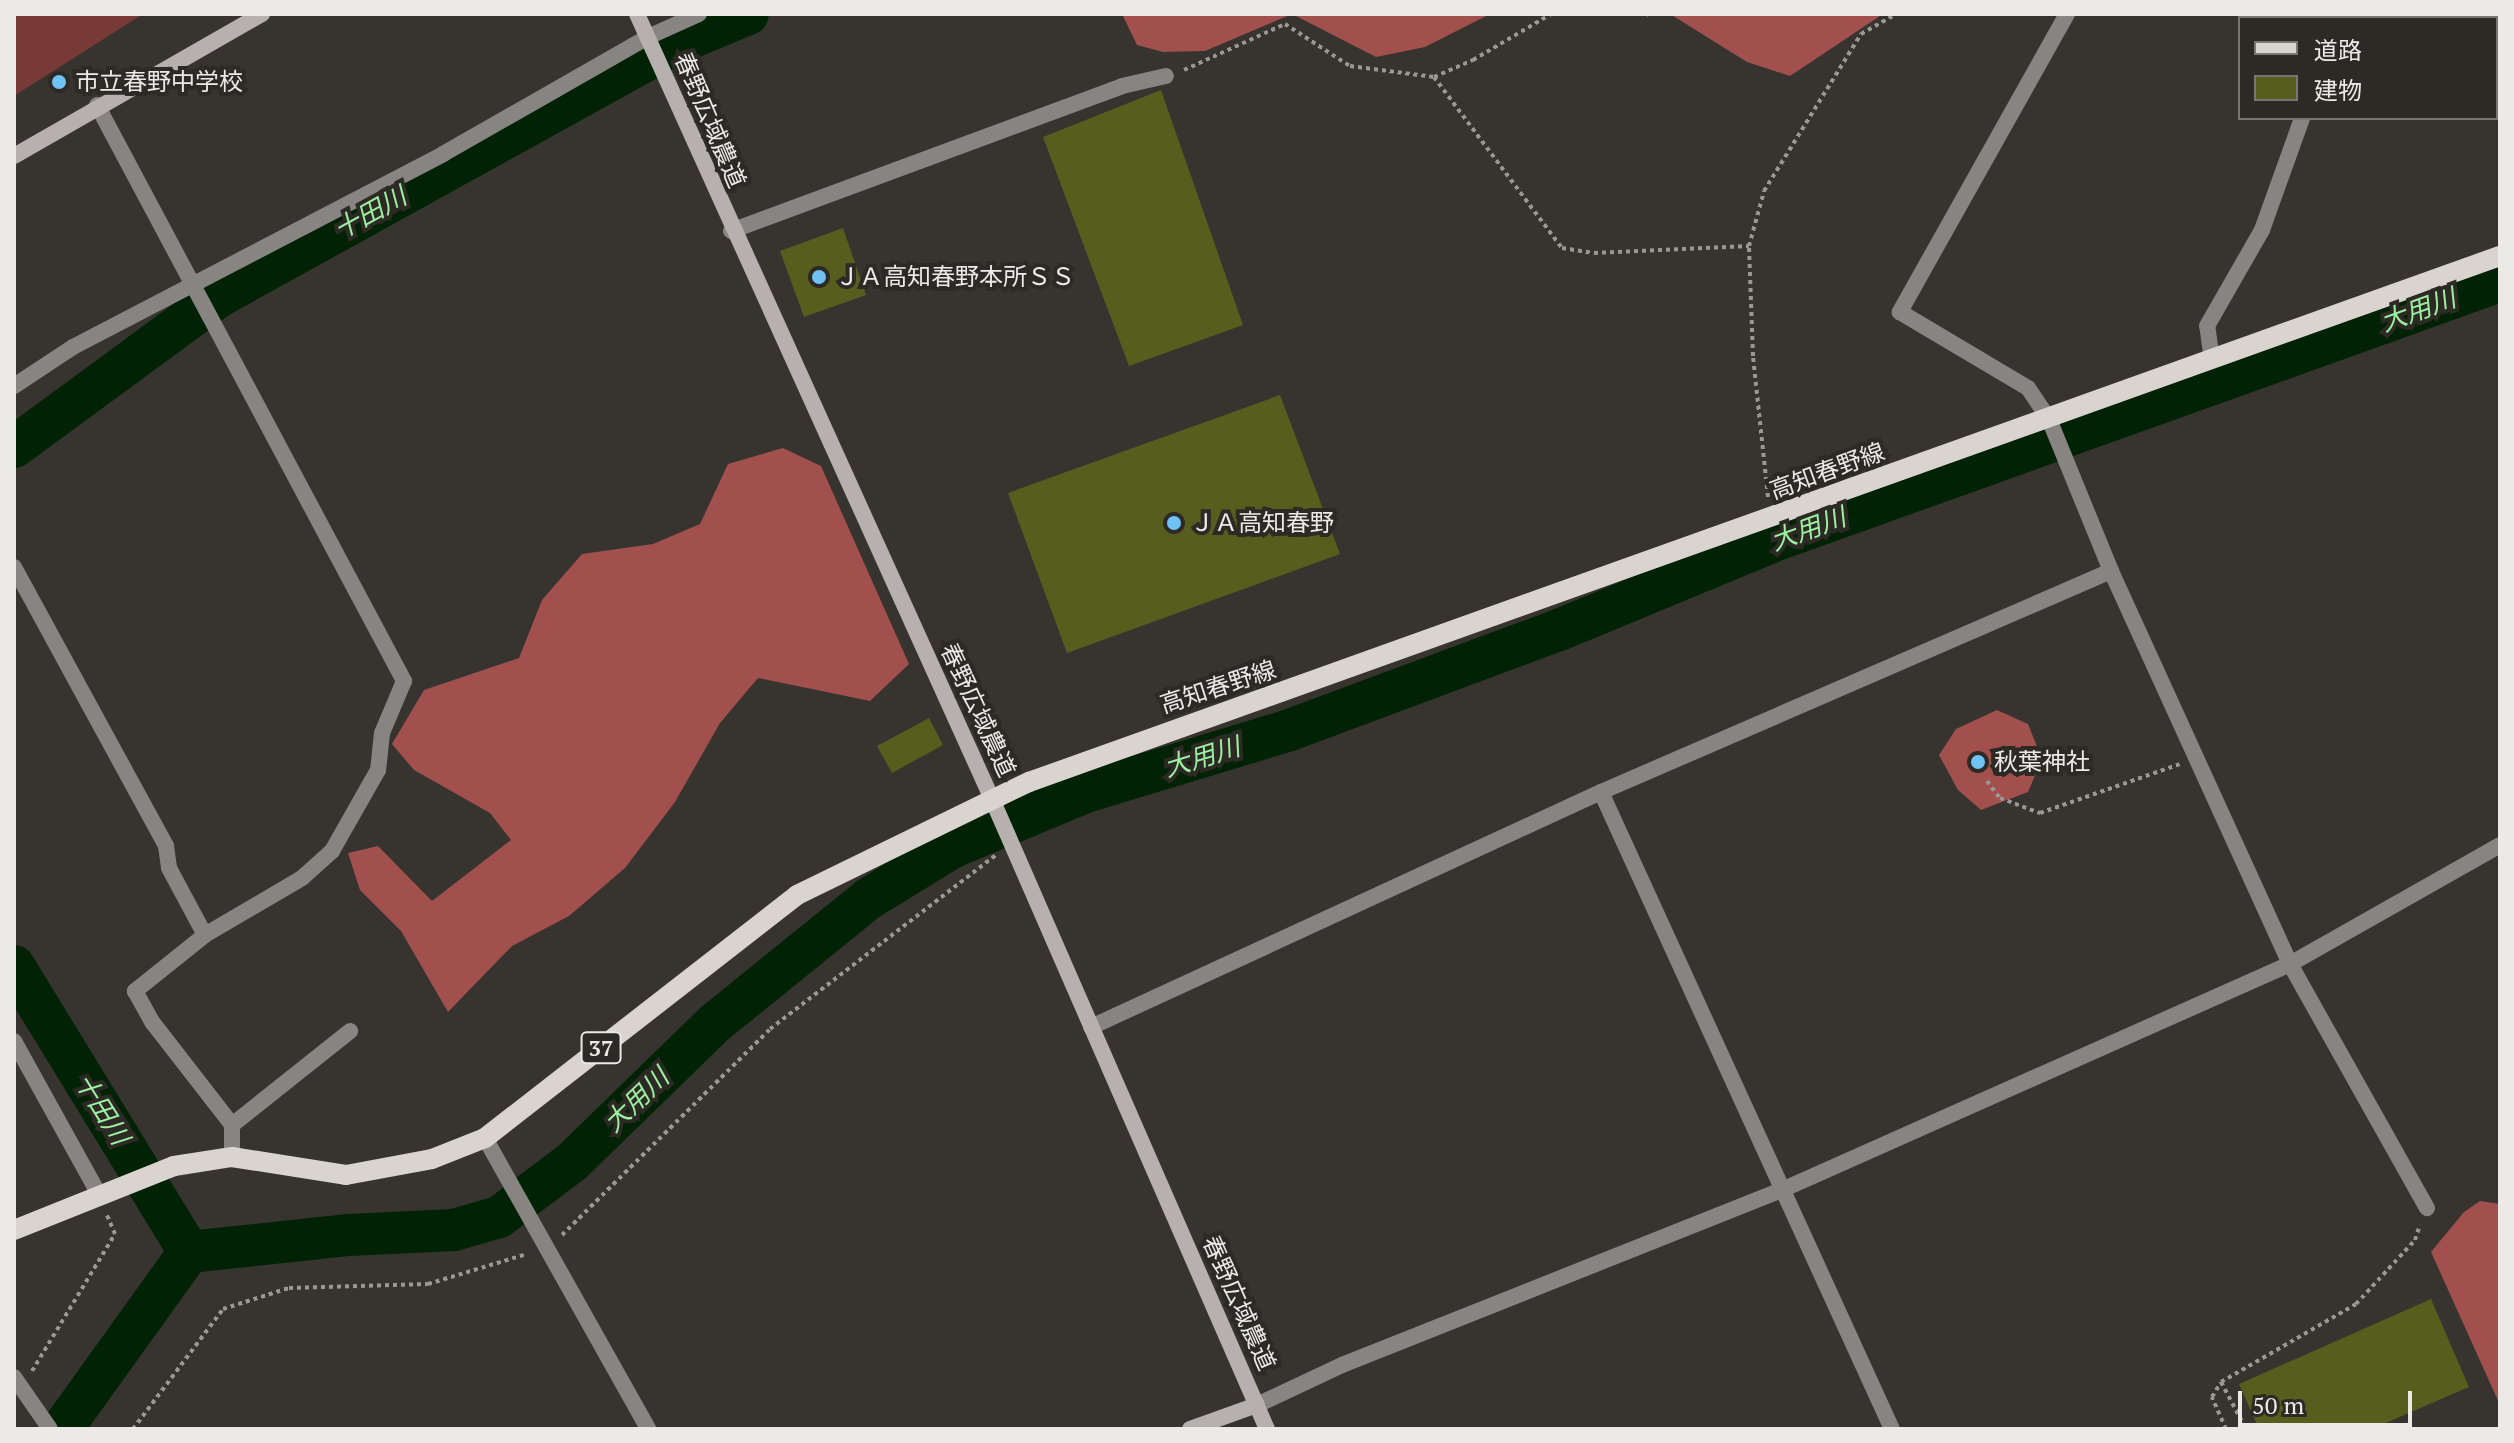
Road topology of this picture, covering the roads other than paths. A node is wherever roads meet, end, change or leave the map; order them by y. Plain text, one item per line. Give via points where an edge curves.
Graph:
1 (262, 14) edge
2 (637, 14) edge
3 (699, 14) edge
4 (2067, 14) edge
5 (650, 41) junction
6 (1166, 76) road end
7 (97, 105) junction
8 (2301, 120) edge
9 (14, 156) edge
10 (731, 231) junction
11 (2500, 256) edge
12 (191, 285) junction
13 (2212, 360) junction
14 (14, 386) edge
15 (2052, 425) junction
16 (14, 567) edge
17 (2111, 571) junction
18 (1601, 792) junction
19 (992, 799) junction
20 (2500, 845) edge
21 (205, 935) junction
22 (2290, 964) junction
23 (1091, 1027) junction
24 (350, 1031) dead end
25 (14, 1041) edge
26 (232, 1125) junction
27 (485, 1138) junction
28 (232, 1157) junction
29 (1784, 1189) junction
30 (103, 1194) junction
31 (2427, 1208) road end
32 (14, 1230) edge
33 (19, 1384) edge
34 (1257, 1405) junction
35 (50, 1429) edge
36 (648, 1429) edge
37 (1190, 1429) edge
38 (1267, 1429) edge
39 (1892, 1429) edge

1 - 7 street
2 - 5 street, 春野広域農道
3 - 5 street
4 - 15 street via 1900,312 2028,388
5 - 10 street, 春野広域農道
5 - 12 street
6 - 10 street via 1122,86
7 - 9 street
7 - 12 street
8 - 13 street via 2262,230 2207,326
10 - 19 street, 春野広域農道
11 - 13 main road, 高知春野線 / 37
12 - 14 street via 73,347
12 - 21 street via 404,681 382,733 372,785 332,851 302,878
13 - 15 main road, 高知春野線 / 37
15 - 17 street
15 - 19 main road, 高知春野線 / 37 via 1771,519 1306,686 1112,748
16 - 21 street via 166,846 169,868
17 - 18 street
17 - 22 street
18 - 23 street
18 - 29 street
19 - 23 street, 春野広域農道
19 - 27 main road, 高知春野線 / 37 via 797,895
20 - 22 street
21 - 26 street via 135,991 153,1023
22 - 29 street
22 - 31 street
23 - 34 street, 春野広域農道
24 - 26 street
25 - 30 street
26 - 28 street
27 - 28 main road, 高知春野線 / 37 via 432,1159 346,1175
27 - 36 street
28 - 30 main road, 高知春野線 / 37 via 174,1166
29 - 34 street via 1342,1365
29 - 39 street
30 - 32 main road, 高知春野線 / 37
33 - 35 street
34 - 37 street
34 - 38 street, 春野広域農道

